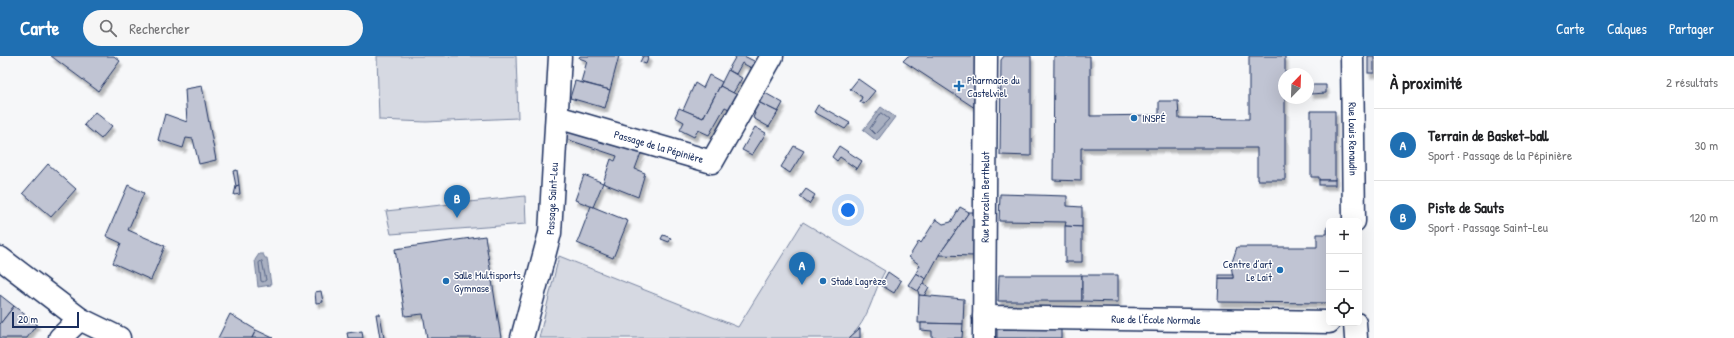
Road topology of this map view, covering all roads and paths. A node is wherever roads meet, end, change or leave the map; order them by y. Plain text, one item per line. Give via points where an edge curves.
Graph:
1 (560, 56) edge
2 (772, 56) edge
3 (986, 56) edge
4 (1352, 56) edge
5 (557, 117) junction
6 (1354, 218) edge
7 (0, 258) edge
8 (80, 319) junction
9 (1326, 322) edge
10 (1355, 326) edge
11 (984, 328) edge
12 (60, 338) edge
13 (119, 338) edge
14 (522, 338) edge
15 (1356, 338) edge

1 - 5 street, Passage Saint-Leu
2 - 5 street, Passage de la Pépinière via 712,162
3 - 11 street, Rue Marcelin Berthelot
4 - 6 street, Rue Louis Renaudin
5 - 14 street, Passage Saint-Leu via 550,233
7 - 8 street
8 - 12 street
8 - 13 street
9 - 11 street, Rue de l'École Normale
10 - 15 street

